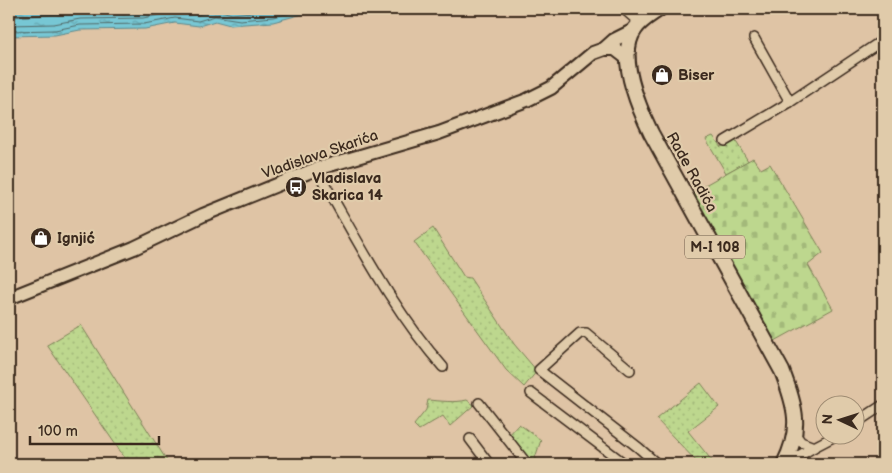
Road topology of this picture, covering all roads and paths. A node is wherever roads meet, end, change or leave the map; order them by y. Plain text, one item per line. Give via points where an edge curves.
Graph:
1 (624, 9) edge
2 (659, 9) edge
3 (637, 27) junction
4 (754, 38) dead end
5 (883, 40) edge
6 (604, 49) junction
7 (628, 59) junction
8 (790, 102) junction
9 (725, 141) dead end
10 (316, 169) junction
11 (9, 298) edge
12 (443, 367) dead end
13 (630, 370) dead end
14 (531, 393) dead end
15 (479, 404) dead end
16 (883, 405) edge
17 (864, 417) edge
18 (795, 434) junction
19 (470, 439) dead end
20 (814, 447) joint
21 (489, 464) edge
22 (527, 464) edge
23 (624, 464) edge
24 (657, 464) edge
25 (784, 464) edge

1 - 3 street
2 - 3 main road
3 - 6 street, Vladislava Skarića
3 - 7 main road, Rade Radića / M-I 108 via 628,44
4 - 8 street
5 - 8 street
6 - 7 street via 615,49
6 - 10 street, Vladislava Skarića via 593,53 550,88 527,100 439,133
7 - 18 main road, Rade Radića / M-I 108 via 635,93 651,133 782,371 795,412
8 - 9 street
10 - 11 street, Vladislava Skarića
10 - 12 street via 399,311 416,337
13 - 24 street via 586,332 580,333 538,370
14 - 23 street
15 - 22 street
16 - 17 street
18 - 20 street via 801,442
18 - 25 main road, Rade Radića / M-I 108
19 - 21 street
20 - 25 street

